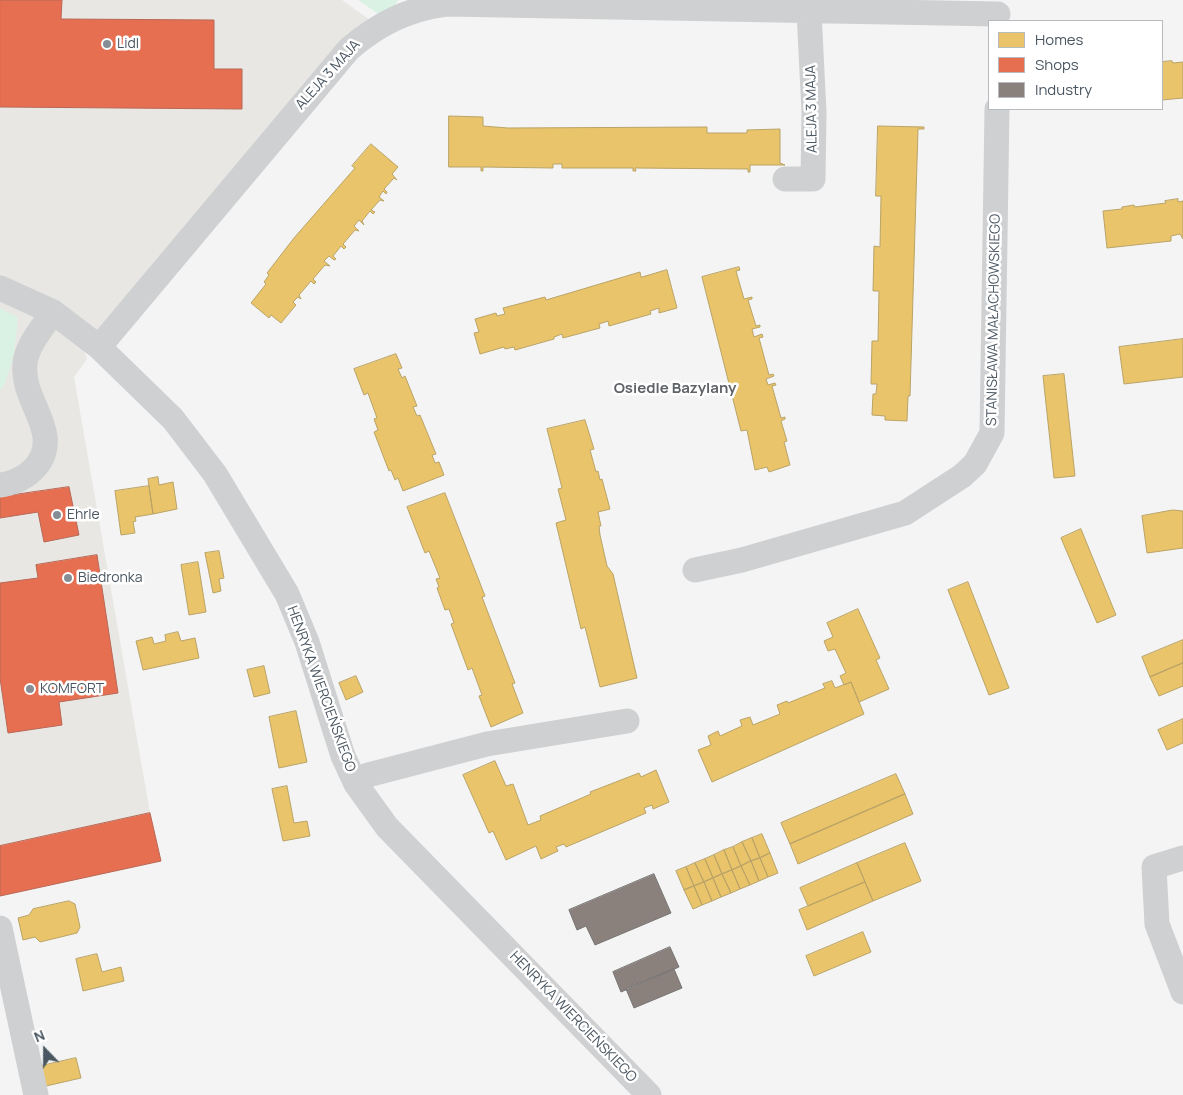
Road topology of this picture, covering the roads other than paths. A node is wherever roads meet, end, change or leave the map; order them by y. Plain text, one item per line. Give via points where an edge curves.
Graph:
1 (809, 12) junction
2 (998, 12) edge
3 (997, 110) edge
4 (785, 179) dead end
5 (0, 288) edge
6 (53, 312) junction
7 (99, 346) junction
8 (0, 486) edge
9 (695, 570) dead end
10 (627, 721) dead end
11 (356, 784) junction
12 (1183, 858) edge
13 (0, 928) edge
14 (1183, 992) edge
15 (36, 1095) edge
16 (649, 1095) edge

1 - 2 street, ALEJA 3 MAJA
1 - 4 street, ALEJA 3 MAJA via 814,112 813,179
1 - 7 street, ALEJA 3 MAJA via 446,4 396,17 364,36 340,58
3 - 9 street, STANISŁAWA MAŁACHOWSKIEGO via 992,433 975,464 904,513 742,560
5 - 6 street, HENRYKA WIERCIEŃSKIEGO
6 - 7 street, HENRYKA WIERCIEŃSKIEGO
6 - 8 street via 30,347 25,362 25,379 45,437 43,453 37,467 23,479
7 - 11 street, HENRYKA WIERCIEŃSKIEGO via 158,403 195,446 272,568 307,642 340,749
10 - 11 street via 487,744 368,775
11 - 16 street, HENRYKA WIERCIEŃSKIEGO via 387,826
12 - 14 street via 1154,867 1157,924
13 - 15 street

